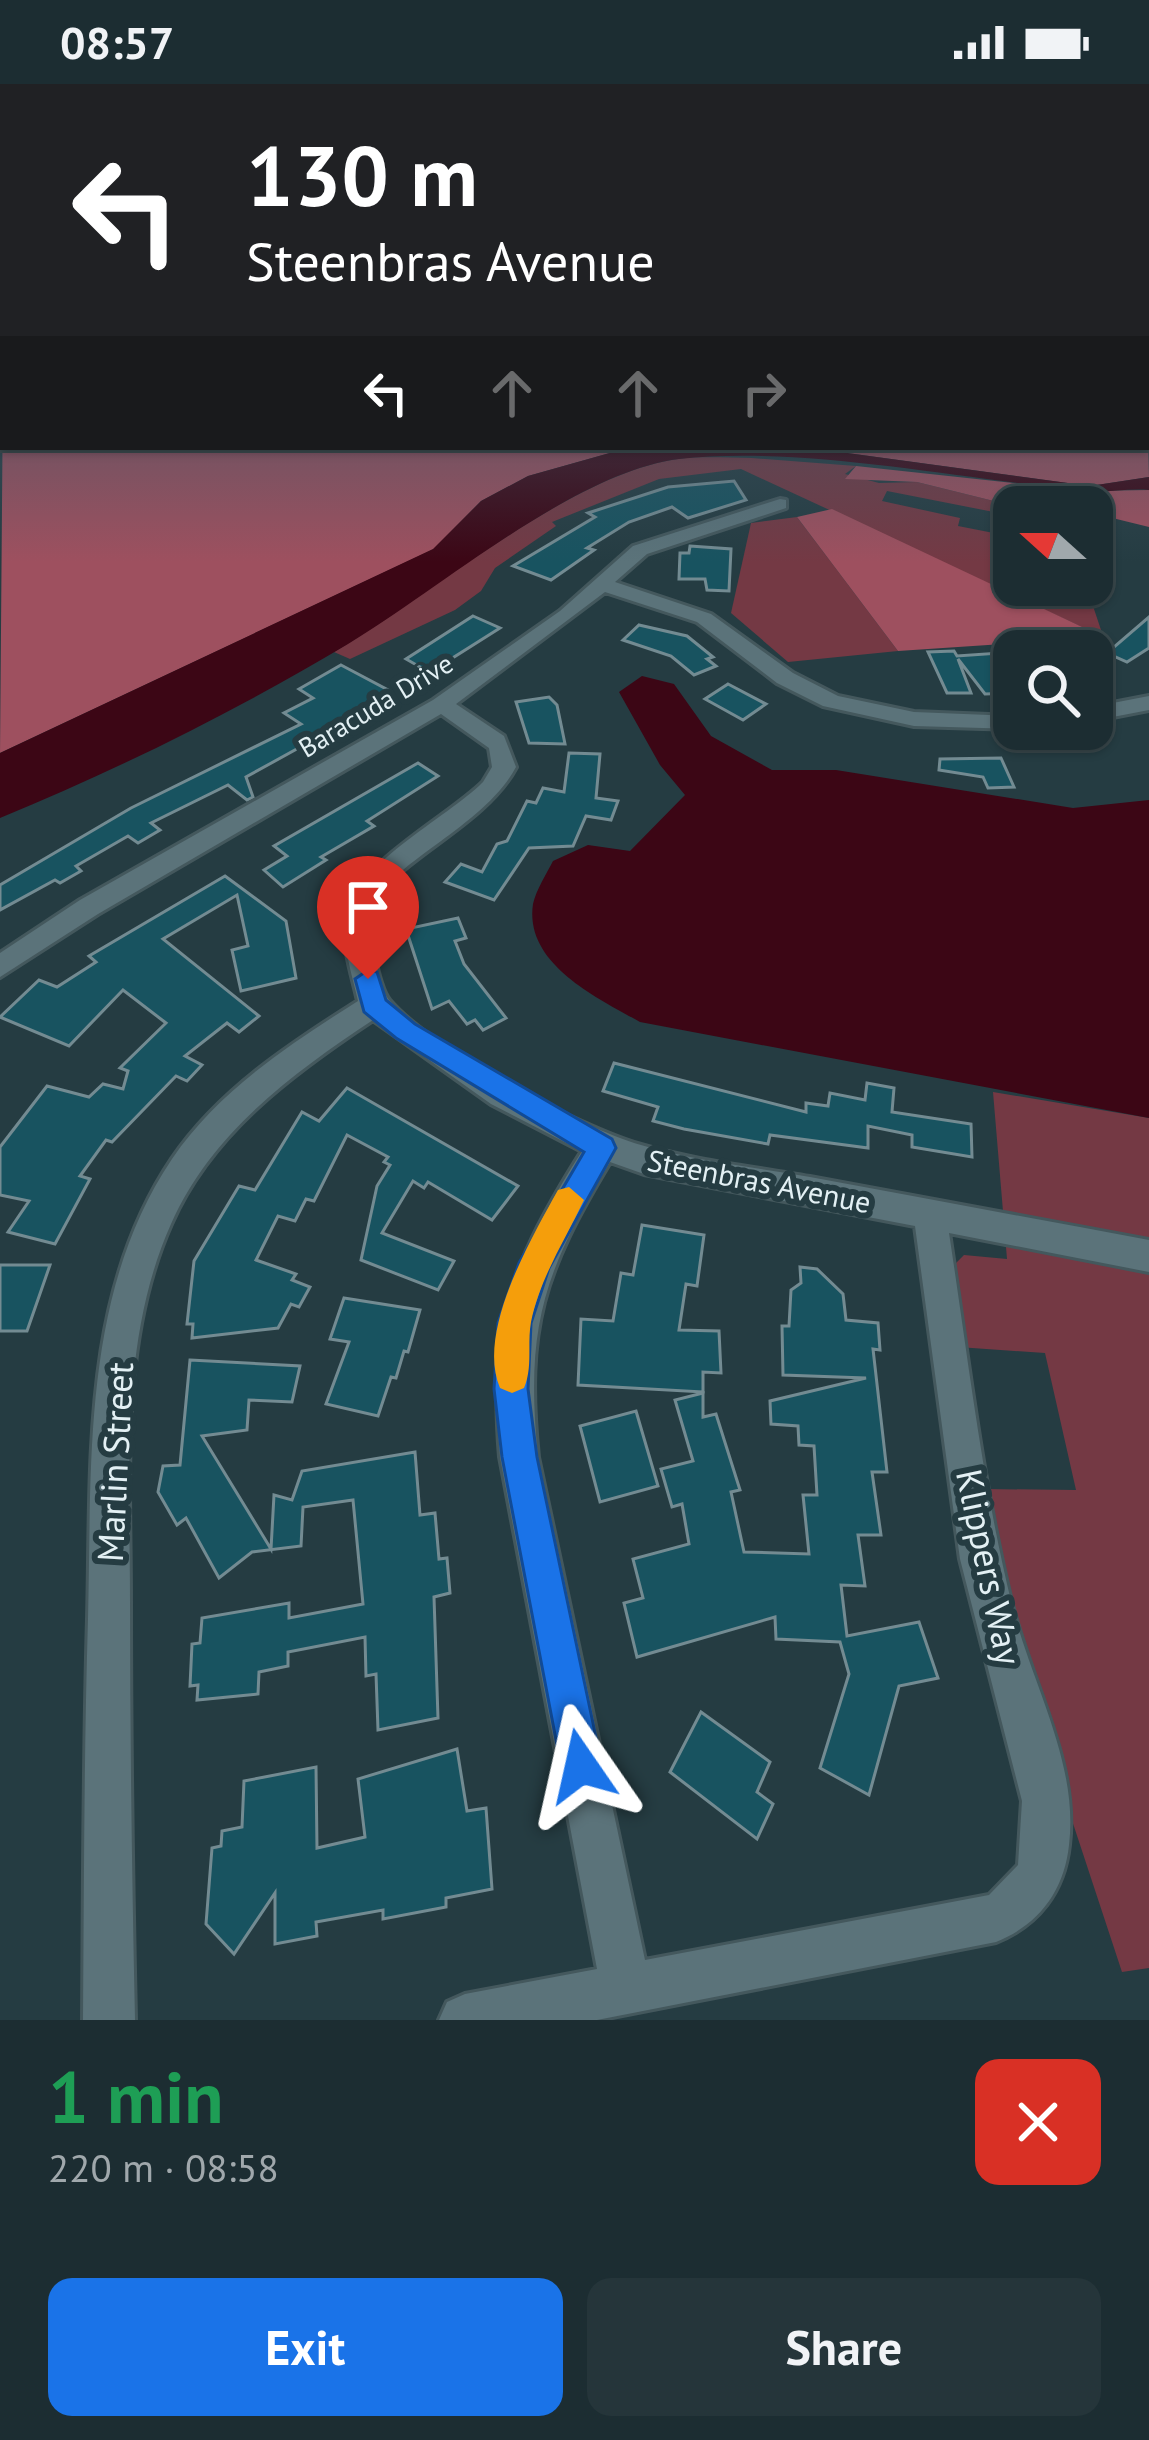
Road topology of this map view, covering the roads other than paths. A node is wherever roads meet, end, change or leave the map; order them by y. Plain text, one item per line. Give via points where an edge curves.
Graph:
1 (780, 504) dead end
2 (600, 584) junction
3 (1149, 703) edge
4 (441, 705) junction
5 (1113, 710) edge
6 (993, 722) edge
7 (0, 967) edge
8 (374, 1005) junction
9 (602, 1148) junction
10 (930, 1216) junction
11 (1149, 1256) edge
12 (626, 1987) junction
13 (109, 2020) edge
14 (465, 2020) edge

1 - 2 street, Baracuda Drive via 655,542
2 - 4 street, Baracuda Drive
2 - 6 street via 704,618 831,701 914,719
3 - 5 street
4 - 7 street, Baracuda Drive
4 - 8 street via 490,736 505,766 483,799 384,870 362,901
8 - 9 street, Steenbras Avenue
8 - 13 street, Marlin Street via 296,1055 216,1127 159,1215 126,1318 111,1490
9 - 10 street, Steenbras Avenue
9 - 12 street via 535,1263 515,1323 511,1389
10 - 11 street, Steenbras Avenue
10 - 12 street, Klippers Way via 991,1607 1047,1823 1034,1887 996,1918
12 - 14 street

